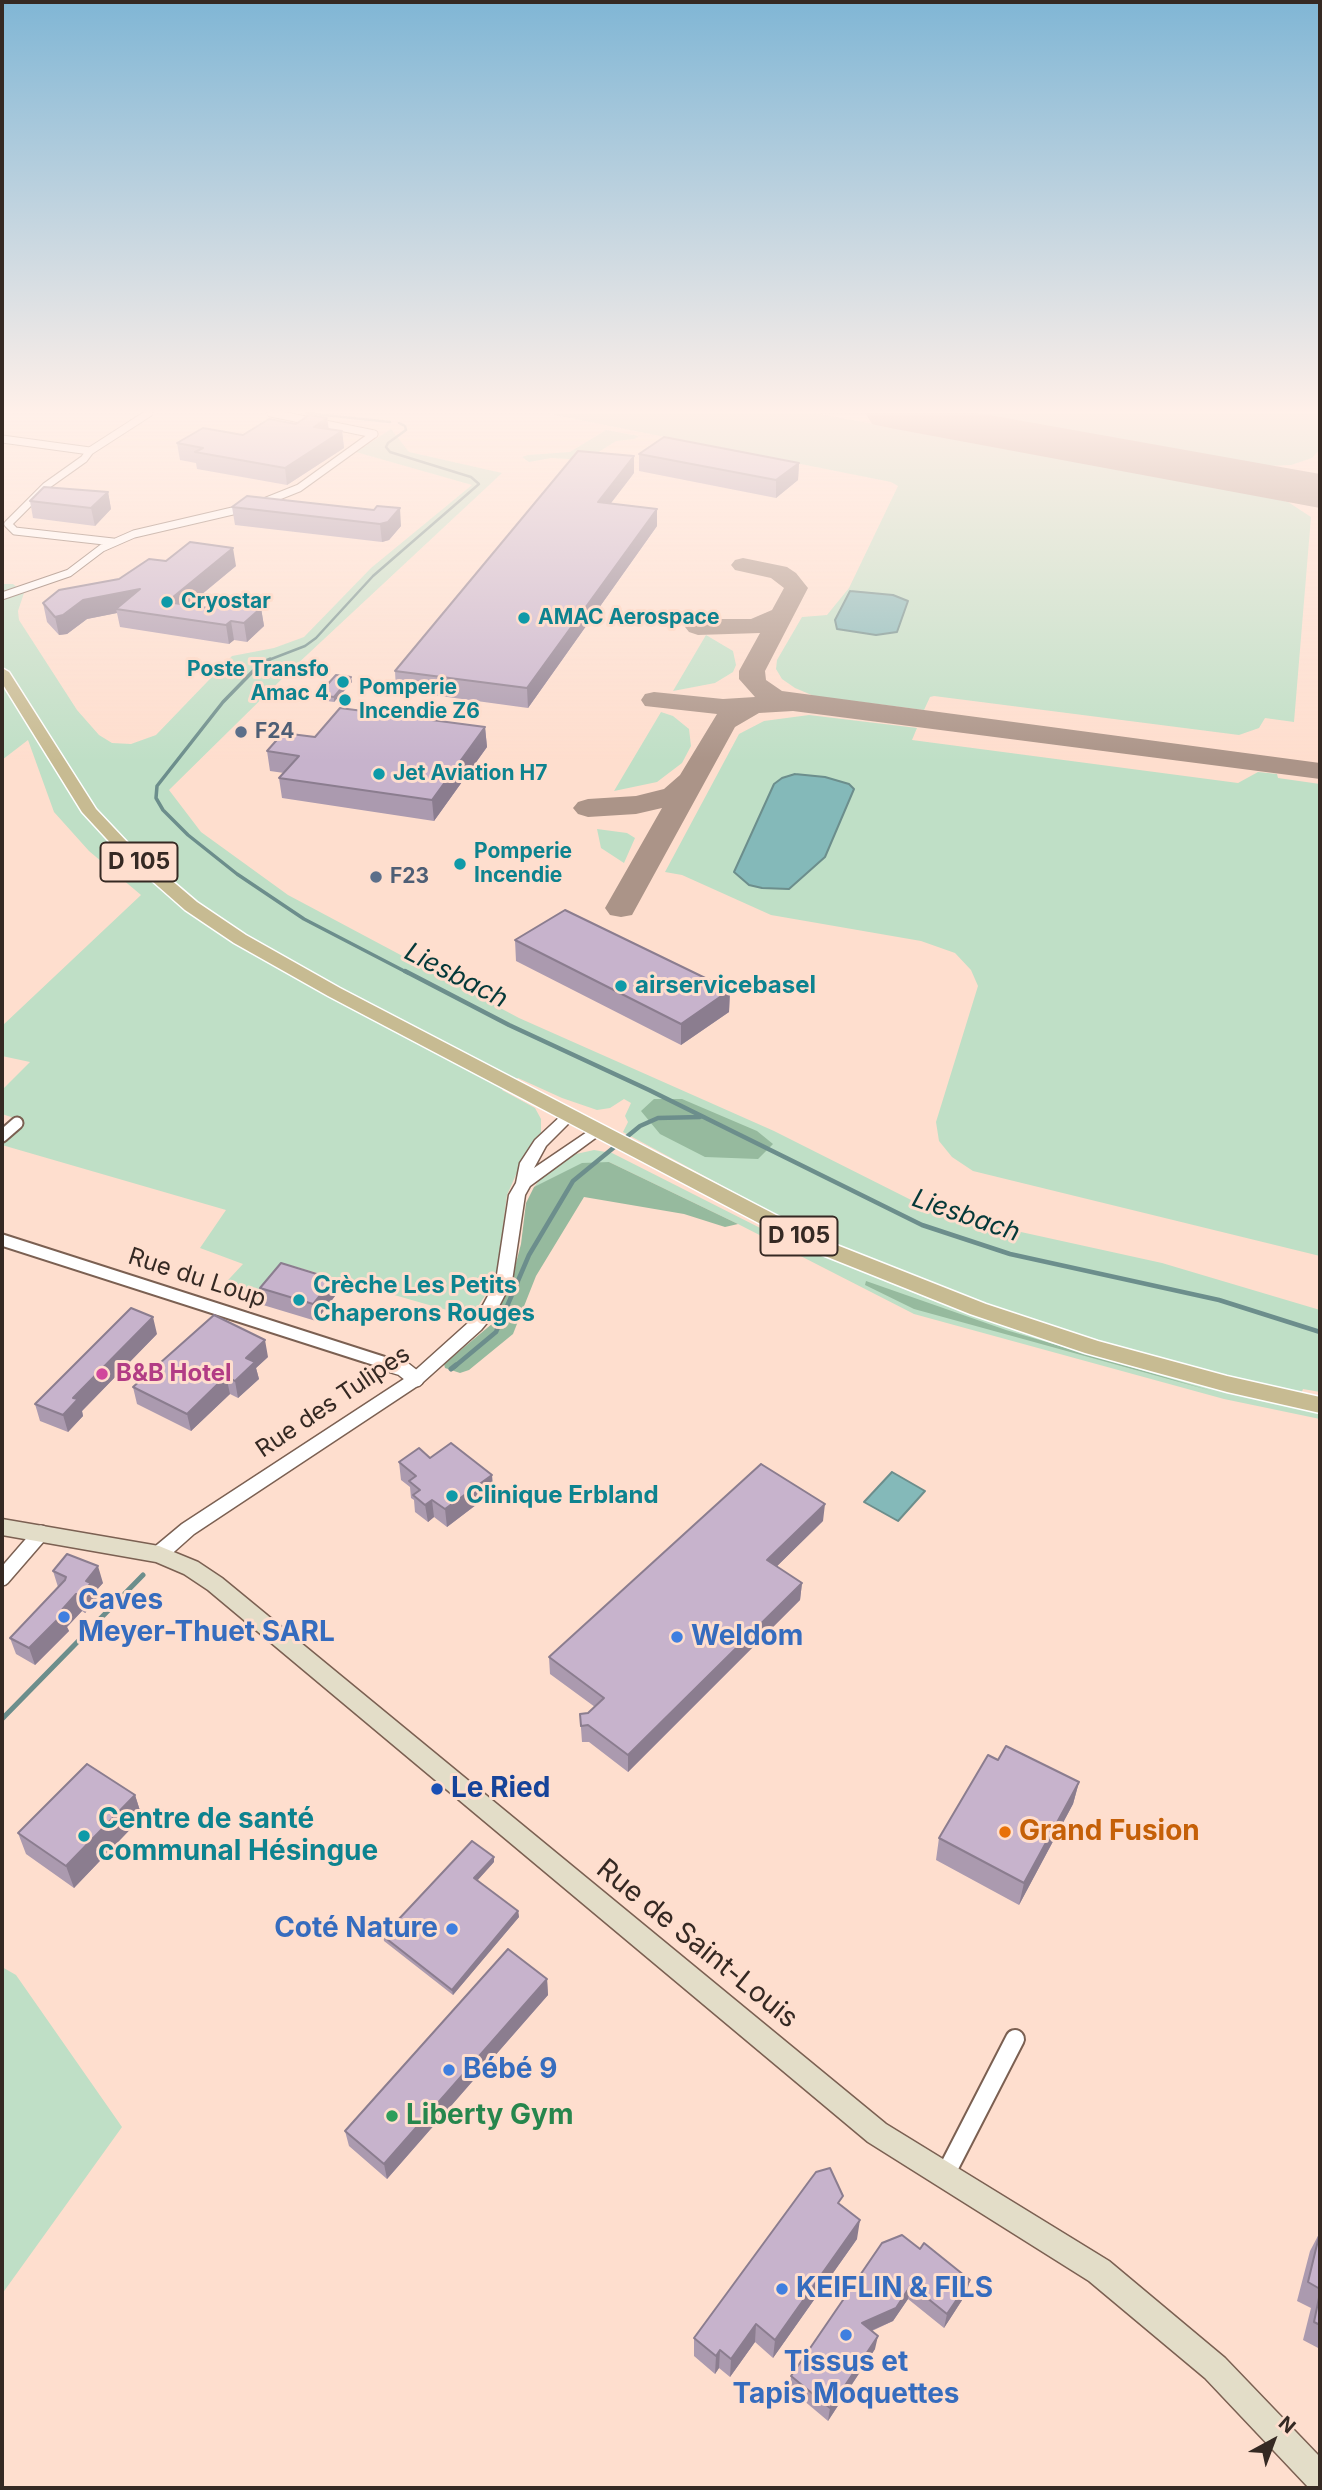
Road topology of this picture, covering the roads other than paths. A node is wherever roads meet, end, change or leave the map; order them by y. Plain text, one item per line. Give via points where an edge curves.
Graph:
1 (13, 529) edge
2 (155, 529) edge
3 (113, 542) junction
4 (30, 586) junction
5 (2, 588) edge
6 (2, 596) edge
7 (2, 672) edge
8 (569, 1116) junction
9 (17, 1123) dead end
10 (2, 1136) edge
11 (612, 1138) junction
12 (524, 1183) junction
13 (2, 1240) edge
14 (415, 1379) junction
15 (1320, 1405) edge
16 (2, 1527) edge
17 (41, 1533) junction
18 (159, 1554) junction
19 (2, 1578) edge
20 (1014, 2039) dead end
21 (945, 2175) junction
22 (1320, 2478) edge

1 - 3 street
2 - 3 street
3 - 4 street via 69,573
4 - 5 street
4 - 6 street
7 - 8 main road, D 105 via 90,812 191,906 334,992
8 - 11 main road, D 105
8 - 12 street, Rue des Tulipes via 540,1143 528,1163
9 - 10 street
11 - 12 street
11 - 15 main road, D 105 via 817,1245 967,1305 1164,1367
12 - 14 street, Rue des Tulipes via 517,1195 504,1281 490,1308
13 - 14 street, Rue du Loup via 402,1368
14 - 18 street, Rue des Tulipes via 188,1529
16 - 17 main road, Rue de Saint-Louis
17 - 18 main road, Rue de Saint-Louis
17 - 19 street
18 - 21 main road, Rue de Saint-Louis via 215,1584 877,2133
20 - 21 street
21 - 22 main road, Rue de Saint-Louis via 1099,2271 1215,2368

